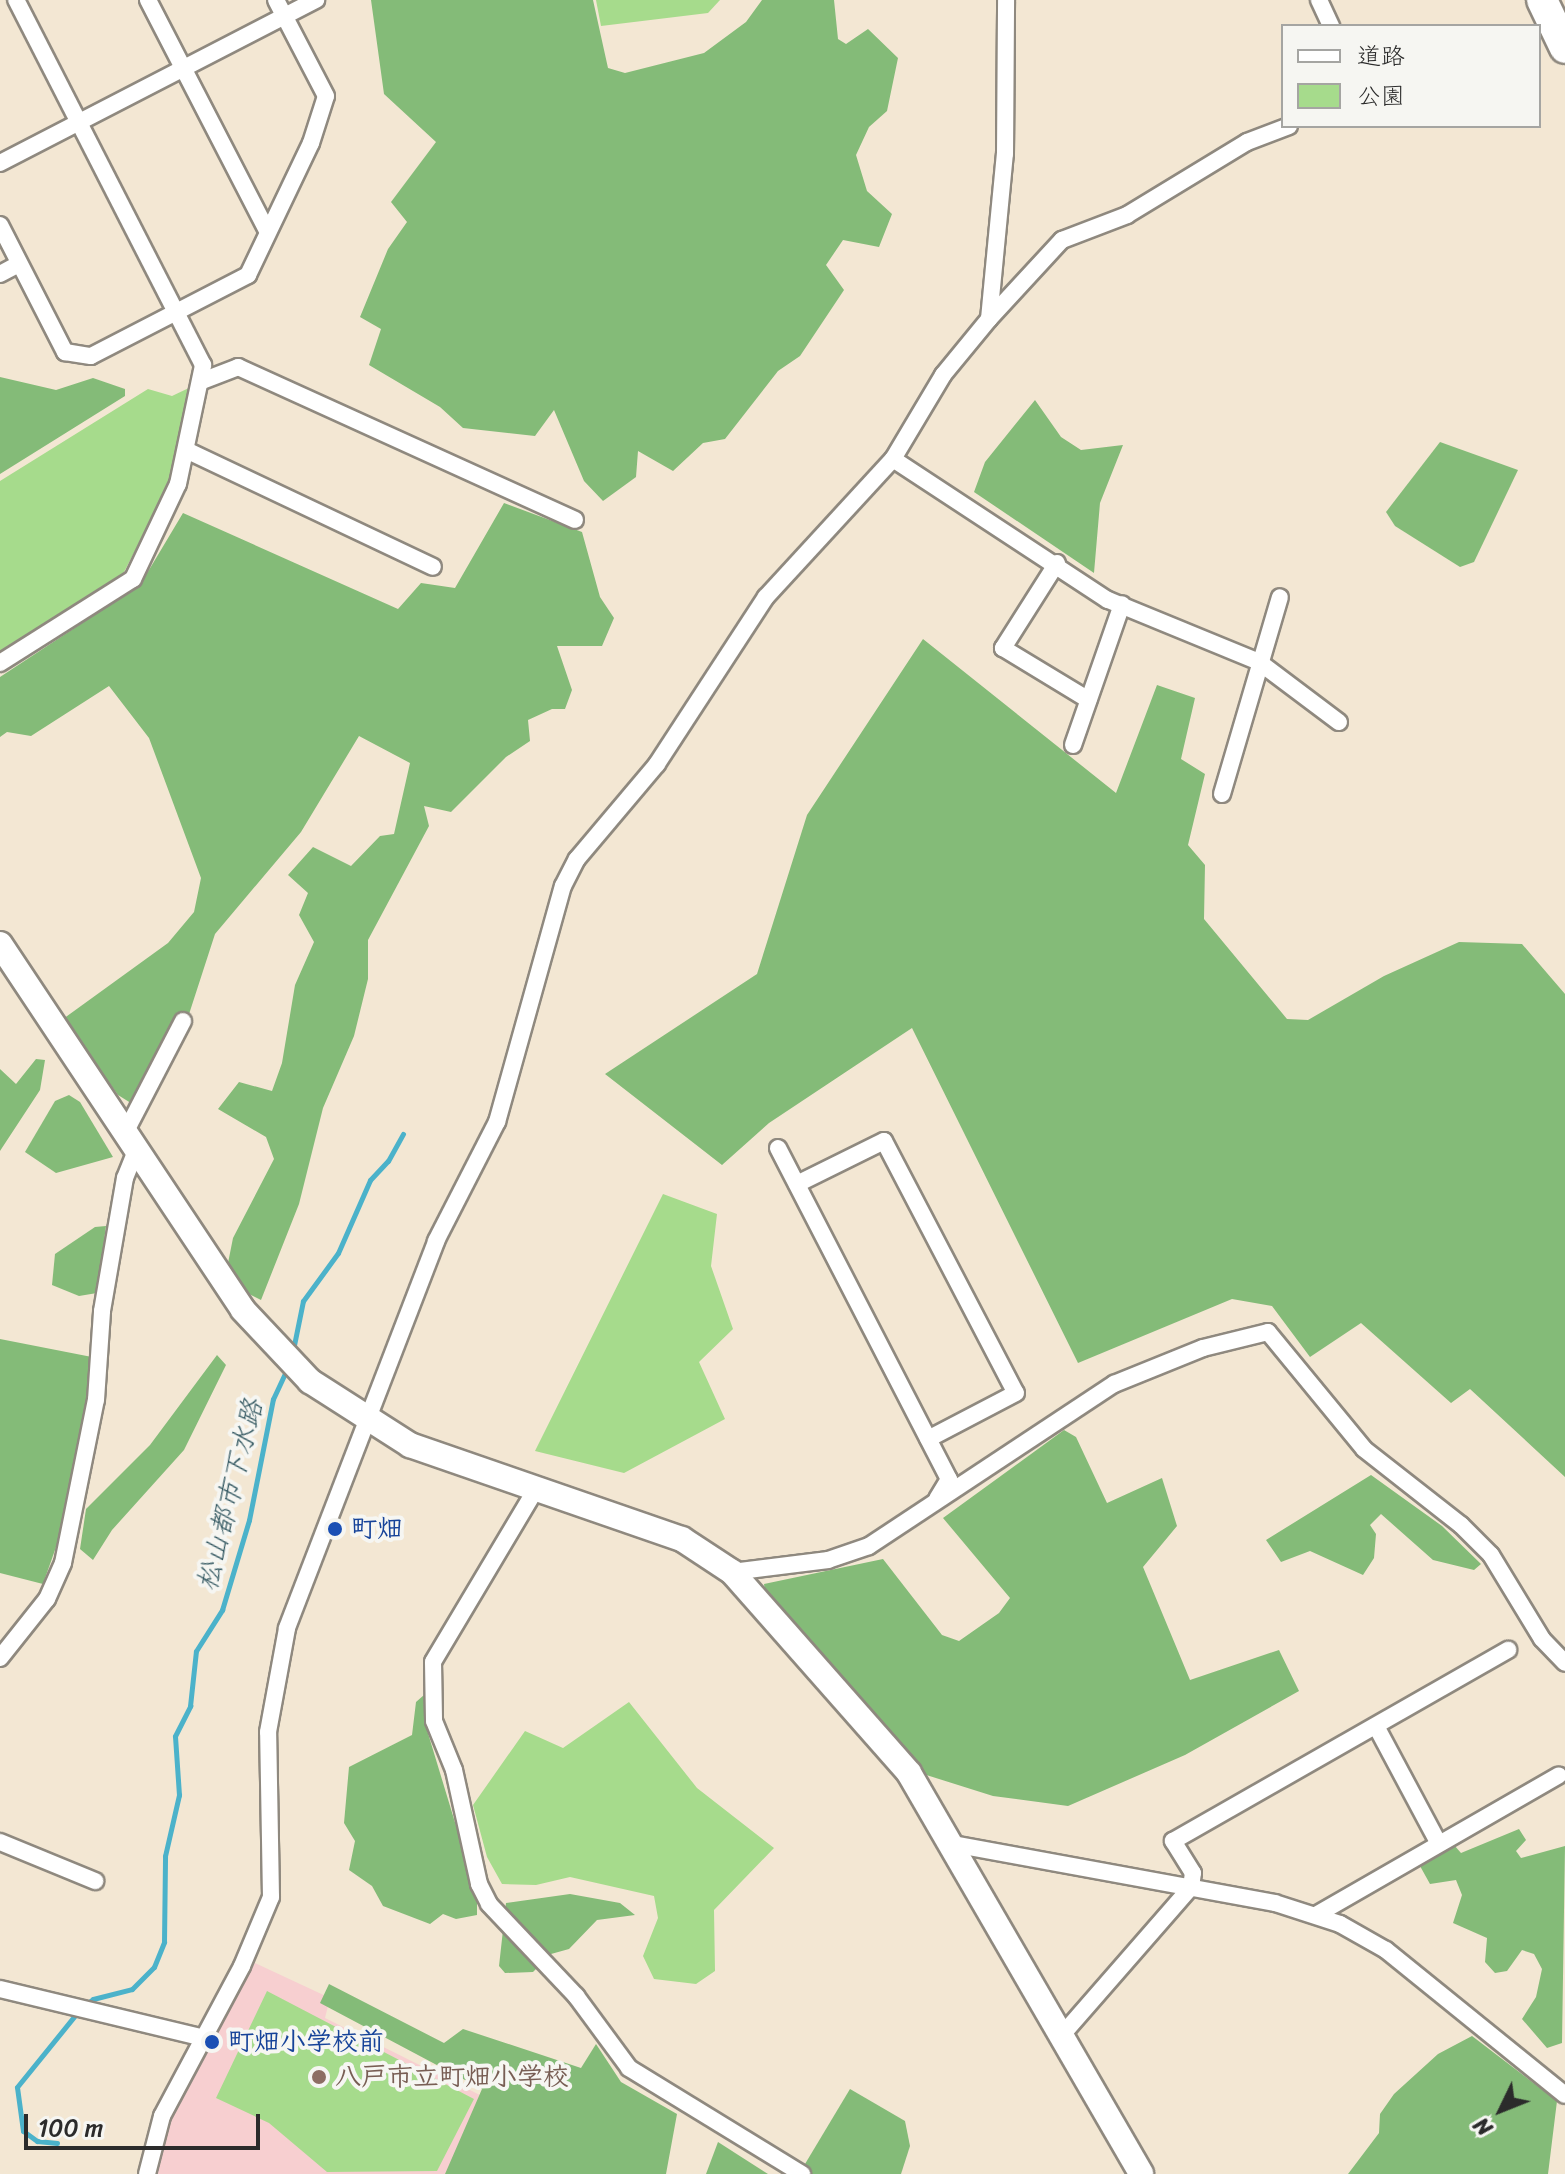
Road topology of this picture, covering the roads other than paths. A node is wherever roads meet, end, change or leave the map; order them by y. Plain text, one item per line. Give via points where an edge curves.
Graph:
1 (16, 0) edge
2 (148, 0) edge
3 (276, 0) edge
4 (316, 0) edge
5 (1006, 0) edge
6 (1319, 0) edge
7 (1542, 0) edge
8 (285, 17) junction
9 (1330, 24) edge
10 (1565, 48) edge
11 (183, 68) junction
12 (79, 123) junction
13 (1284, 128) edge
14 (0, 163) edge
15 (0, 225) edge
16 (267, 231) junction
17 (19, 264) junction
18 (0, 274) edge
19 (176, 312) junction
20 (989, 319) junction
21 (202, 381) junction
22 (186, 450) junction
23 (893, 459) junction
24 (575, 520) dead end
25 (1057, 563) junction
26 (433, 567) dead end
27 (1280, 597) dead end
28 (1122, 604) junction
29 (1259, 662) junction
30 (0, 663) edge
31 (1089, 700) junction
32 (1339, 722) dead end
33 (1073, 745) dead end
34 (1222, 794) dead end
35 (0, 944) edge
36 (183, 1021) dead end
37 (130, 1142) junction
38 (778, 1148) dead end
39 (797, 1184) junction
40 (368, 1422) junction
41 (928, 1439) junction
42 (536, 1489) junction
43 (934, 1504) junction
44 (732, 1572) junction
45 (1508, 1650) dead end
46 (0, 1658) edge
47 (1565, 1663) edge
48 (1376, 1726) junction
49 (1559, 1775) dead end
50 (0, 1842) edge
51 (1438, 1842) junction
52 (953, 1844) junction
53 (95, 1881) dead end
54 (1191, 1887) junction
55 (1316, 1915) junction
56 (0, 1989) edge
57 (1062, 2035) junction
58 (204, 2038) junction
59 (1565, 2095) edge
60 (147, 2174) edge
61 (802, 2174) edge
62 (1141, 2174) edge

1 - 12 street
2 - 11 street
3 - 8 street
4 - 8 street
5 - 20 street via 1005,154
6 - 9 street
7 - 10 highway
8 - 11 street
8 - 16 street via 326,96 311,143
11 - 12 street
11 - 16 street
12 - 14 street
12 - 19 street
13 - 20 street via 1247,142 1127,215 1062,240
15 - 17 street
16 - 19 street via 248,275
17 - 18 street
17 - 19 street via 65,352 91,356
19 - 21 street via 203,365
20 - 23 street via 943,375
21 - 22 street
21 - 24 street via 238,367
22 - 26 street
22 - 30 street via 178,484 133,579
23 - 25 street
23 - 40 street via 766,597 657,764 577,859 563,886 497,1122 436,1241
25 - 28 street
25 - 31 street via 1003,648
27 - 29 street
28 - 29 street
28 - 31 street
29 - 32 street
29 - 34 street
31 - 33 street
35 - 37 street
36 - 37 street
37 - 40 street via 243,1310 310,1381
37 - 46 street via 102,1311 96,1400 70,1535 47,1599
38 - 39 street
39 - 41 street
39 - 41 street via 884,1141 1009,1379 1016,1393
40 - 42 street via 410,1445
40 - 58 street via 287,1628 268,1732 271,1897
41 - 43 street via 949,1479
42 - 44 street via 682,1539
42 - 61 street via 433,1662 434,1721 454,1770 479,1884 489,1904 576,1996 629,2068
43 - 44 street via 869,1546 828,1560
43 - 47 street via 1114,1384 1203,1348 1268,1332 1364,1449 1491,1555 1542,1639
44 - 52 street via 909,1773
45 - 48 street
48 - 51 street
48 - 54 street via 1173,1841 1193,1873
49 - 51 street
50 - 53 street
51 - 55 street
52 - 54 street
52 - 57 street
54 - 55 street
54 - 57 street
55 - 59 street via 1386,1950
56 - 58 street
57 - 62 street
58 - 60 street via 162,2116

